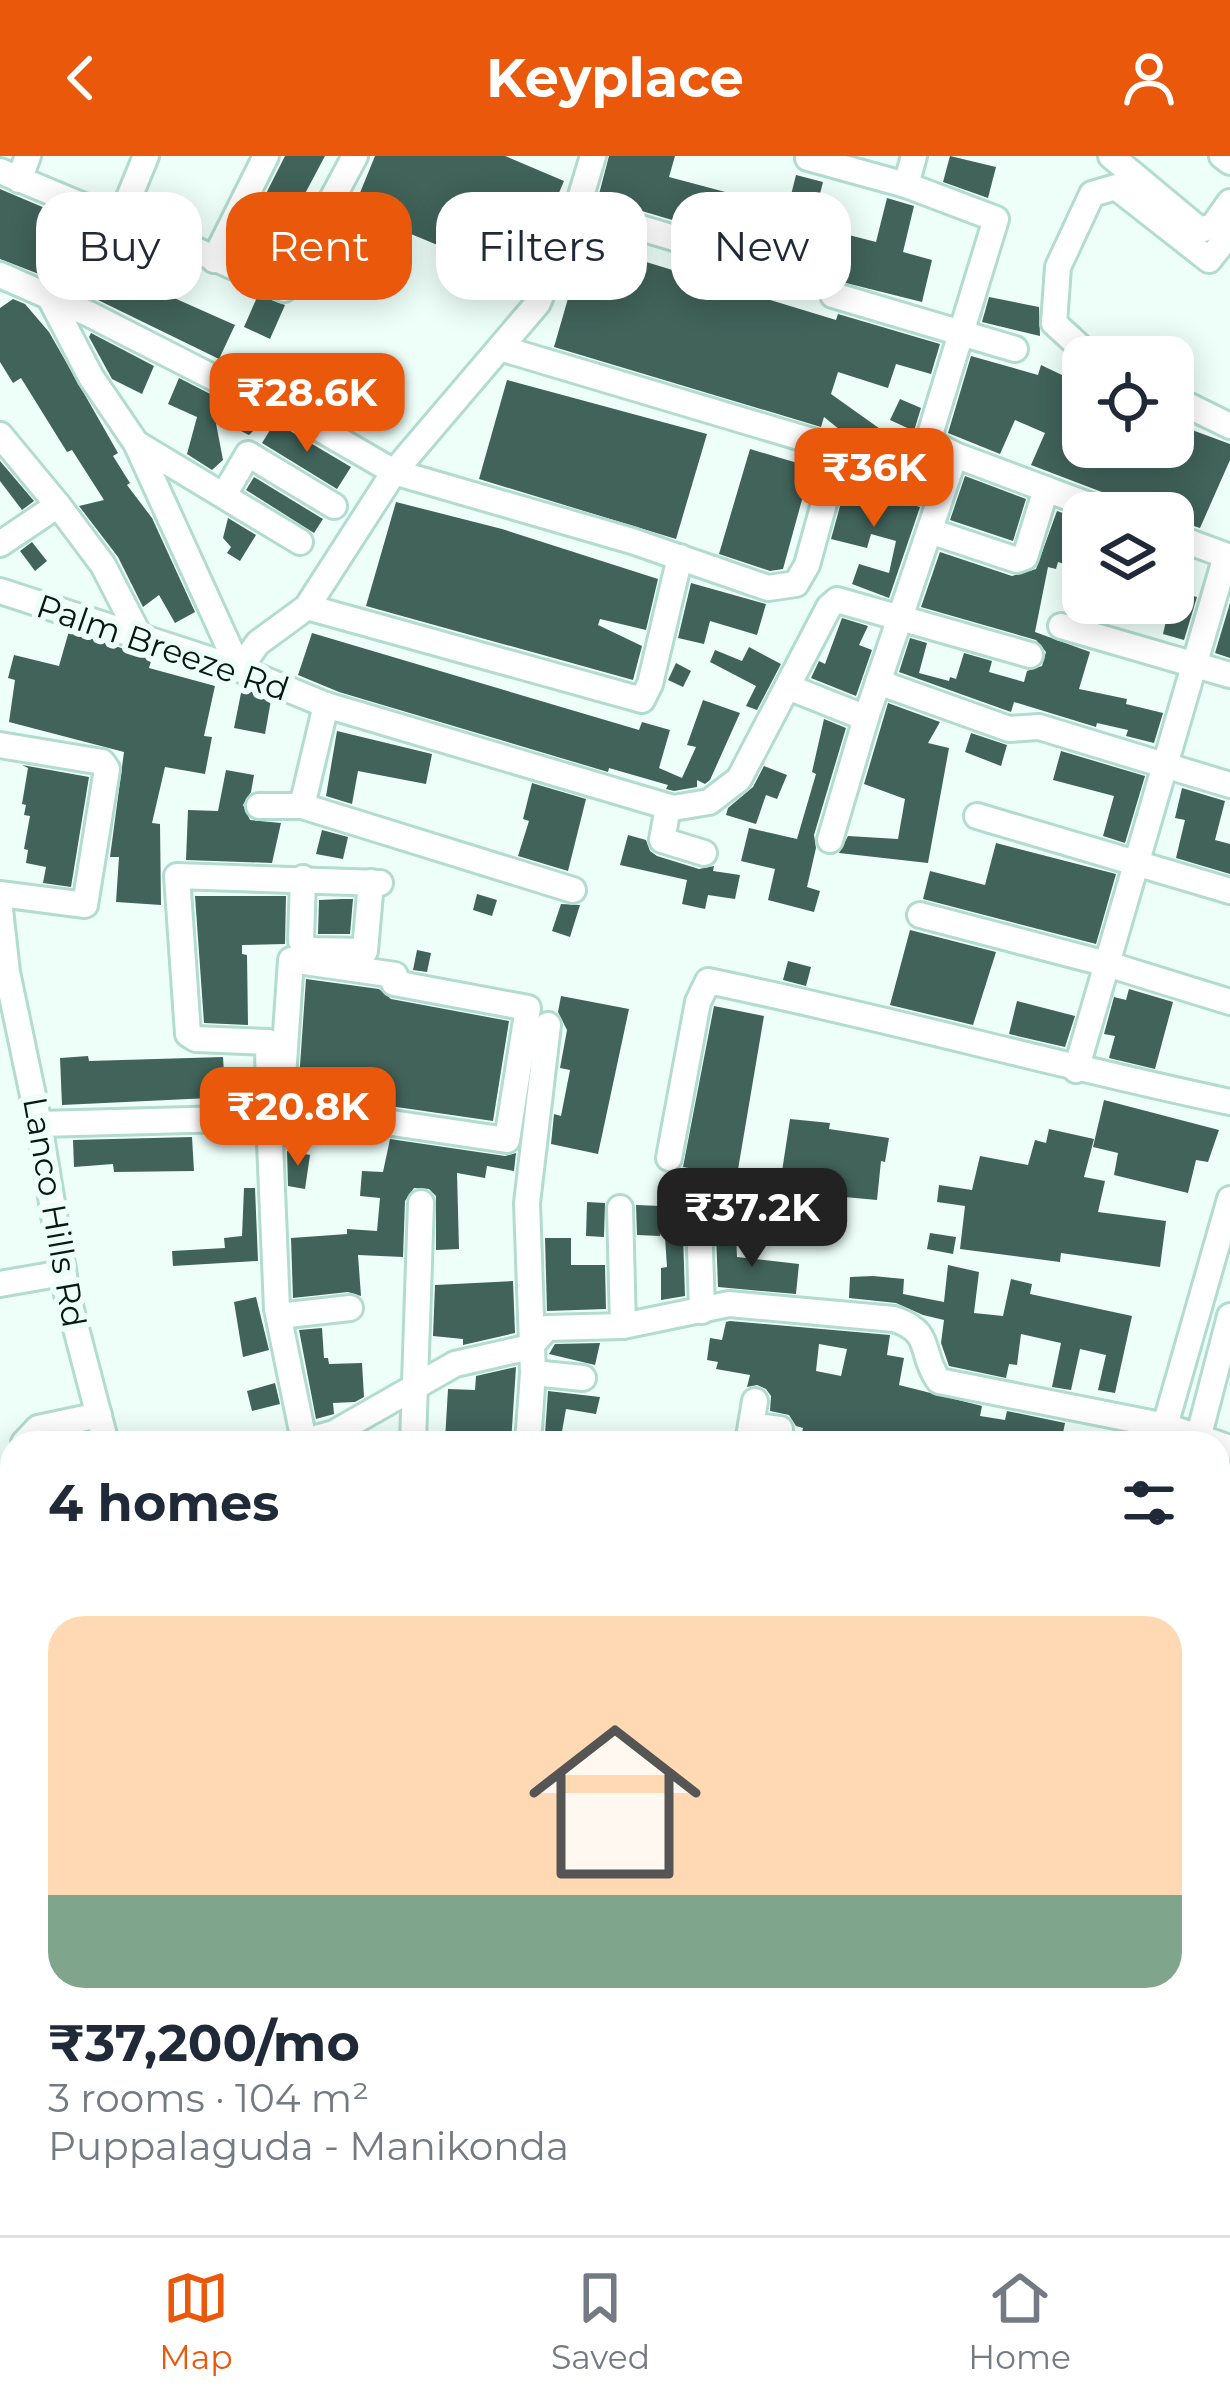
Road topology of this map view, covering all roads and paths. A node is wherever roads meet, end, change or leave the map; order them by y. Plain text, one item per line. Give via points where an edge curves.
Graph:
1 (146, 156) edge
2 (266, 156) edge
3 (355, 156) edge
4 (593, 156) edge
5 (914, 156) edge
6 (1111, 156) edge
7 (1222, 156) edge
8 (808, 158) edge
9 (1230, 162) edge
10 (16, 169) edge
11 (906, 185) junction
12 (66, 192) edge
13 (131, 192) edge
14 (582, 192) edge
15 (1230, 202) edge
16 (1230, 232) edge
17 (202, 254) edge
18 (214, 260) junction
19 (0, 275) edge
20 (36, 293) edge
21 (51, 300) joint
22 (539, 300) edge
23 (850, 300) edge
24 (959, 333) junction
25 (1068, 336) edge
26 (500, 348) junction
27 (1015, 349) dead end
28 (232, 387) dead end
29 (266, 397) dead end
30 (1194, 408) edge
31 (1230, 426) edge
32 (0, 435) edge
33 (136, 443) junction
34 (955, 455) junction
35 (394, 472) junction
36 (1046, 489) junction
37 (224, 495) junction
38 (1062, 495) edge
39 (58, 505) junction
40 (334, 506) dead end
41 (930, 531) junction
42 (300, 542) dead end
43 (0, 544) edge
44 (1194, 544) edge
45 (1228, 556) edge
46 (680, 557) junction
47 (0, 591) edge
48 (307, 607) junction
49 (901, 615) junction
50 (1061, 626) dead end
51 (140, 637) junction
52 (1030, 655) dead end
53 (1194, 665) junction
54 (239, 669) junction
55 (1230, 675) edge
56 (878, 682) junction
57 (788, 687) junction
58 (326, 705) junction
59 (866, 718) junction
60 (0, 745) edge
61 (1165, 765) junction
62 (1230, 785) edge
63 (259, 806) dead end
64 (302, 806) junction
65 (668, 807) junction
66 (977, 816) dead end
67 (830, 840) dead end
68 (704, 853) dead end
69 (1136, 864) junction
70 (303, 878) junction
71 (573, 890) dead end
72 (1230, 891) edge
73 (0, 894) edge
74 (0, 909) edge
75 (920, 915) dead end
76 (1107, 964) junction
77 (4, 971) edge
78 (1230, 1002) edge
79 (548, 1025) dead end
80 (1076, 1070) junction
81 (275, 1090) junction
82 (1230, 1102) edge
83 (268, 1118) junction
84 (39, 1124) junction
85 (669, 1158) dead end
86 (698, 1188) dead end
87 (1230, 1199) edge
88 (421, 1204) dead end
89 (620, 1208) dead end
90 (63, 1274) junction
91 (0, 1284) edge
92 (350, 1308) dead end
93 (702, 1311) junction
94 (279, 1316) junction
95 (1230, 1316) edge
96 (623, 1326) junction
97 (1226, 1343) edge
98 (530, 1347) junction
99 (533, 1373) junction
100 (583, 1378) dead end
101 (416, 1389) junction
102 (98, 1415) junction
103 (751, 1423) edge
104 (779, 1429) dead end
105 (35, 1431) edge
106 (103, 1431) edge
107 (299, 1431) edge
108 (338, 1431) edge
109 (414, 1431) edge
110 (529, 1431) edge
111 (1150, 1431) edge
112 (1164, 1431) edge
113 (1200, 1431) edge

1 - 13 street
2 - 18 street
3 - 18 street via 284,289
4 - 14 street
5 - 11 street
6 - 15 street via 1200,230
7 - 9 street
8 - 11 street
10 - 12 street
11 - 24 street via 996,219
16 - 25 street via 1208,260 1116,187 1092,194 1058,267 1054,323
17 - 18 street
19 - 20 street
21 - 28 street
21 - 33 street
22 - 26 street
23 - 24 street
24 - 27 street
24 - 34 street via 927,434
26 - 35 street
26 - 46 street via 838,448 796,584 768,588
29 - 35 street
30 - 31 street
32 - 39 street
33 - 37 street
33 - 54 street
34 - 36 street
34 - 41 street
35 - 46 street
35 - 48 street
36 - 38 street
36 - 41 street via 1025,557 1017,560
37 - 40 street via 248,454
37 - 42 street
39 - 43 street
39 - 51 street via 103,565
41 - 49 street
44 - 45 street
45 - 53 street
46 - 48 street via 642,700
47 - 51 street, Palm Breeze Rd
48 - 54 street via 258,643
49 - 52 street
49 - 56 street
49 - 57 street via 837,600
50 - 53 street
51 - 54 street, Palm Breeze Rd
53 - 55 street
53 - 61 street
54 - 58 street, Palm Breeze Rd
56 - 59 street
56 - 61 street via 1009,729 1039,727
57 - 59 street
57 - 65 street via 739,778 709,802
58 - 64 street
58 - 65 street, Palm Breeze Rd
59 - 67 street
60 - 73 street via 101,762 107,770 85,905
61 - 62 street
61 - 69 street
63 - 64 street
64 - 71 street
65 - 68 street via 662,840
66 - 69 street
69 - 72 street
69 - 76 street
70 - 70 street via 375,883 365,950 305,948
70 - 81 street via 177,876 188,1034 268,1042
74 - 77 street, Lanco Hills Rd
75 - 76 street
76 - 78 street
76 - 80 street
77 - 84 street, Lanco Hills Rd
79 - 98 street via 527,1203
80 - 82 street
80 - 85 street via 708,981
81 - 81 street via 358,1118 507,1140 528,1008 291,960
81 - 83 street
83 - 84 street
83 - 94 street
84 - 90 street, Lanco Hills Rd
86 - 93 street
87 - 112 street
88 - 101 street
89 - 96 street
90 - 91 street
90 - 102 street, Lanco Hills Rd
92 - 94 street
93 - 96 street
93 - 111 street via 729,1304 894,1319 923,1337 939,1381
94 - 107 street
95 - 97 street
96 - 98 street via 547,1328
97 - 113 street
98 - 99 street
98 - 101 street via 455,1364
99 - 100 street
99 - 110 street
101 - 108 street
101 - 109 street
102 - 105 street
102 - 106 street, Lanco Hills Rd
103 - 104 street

